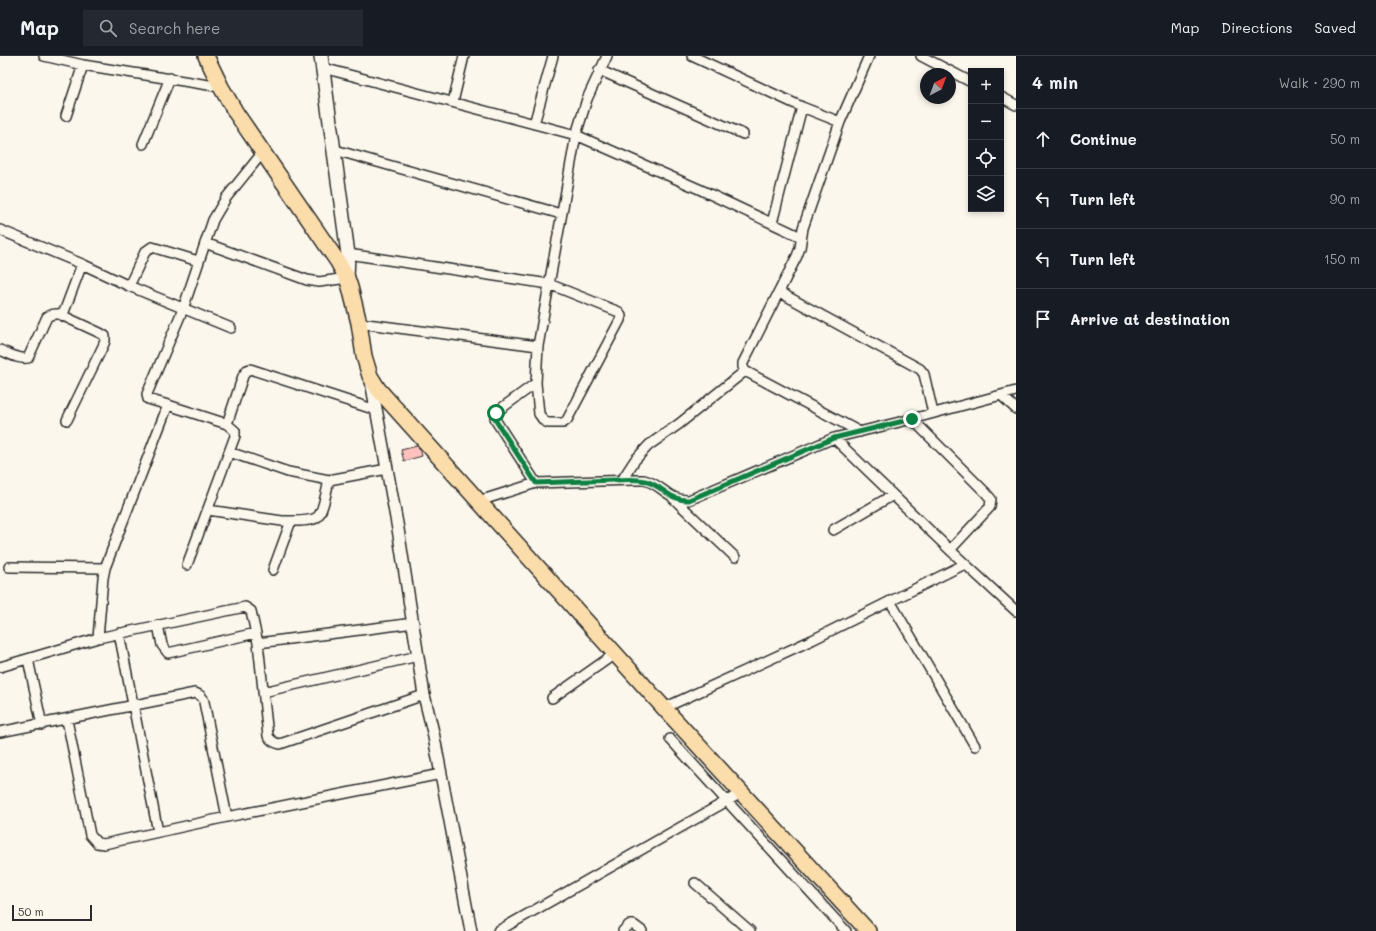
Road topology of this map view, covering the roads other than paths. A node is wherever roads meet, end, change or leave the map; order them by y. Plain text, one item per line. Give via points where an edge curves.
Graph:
1 (44, 56) edge
2 (206, 56) edge
3 (464, 56) edge
4 (553, 56) edge
5 (607, 56) edge
6 (692, 56) edge
7 (869, 56) edge
8 (923, 56) edge
9 (322, 62) edge
10 (83, 65) junction
11 (600, 70) junction
12 (170, 78) junction
13 (968, 80) edge
14 (220, 87) junction
15 (1004, 99) edge
16 (453, 102) junction
17 (1016, 105) edge
18 (802, 107) junction
19 (66, 116) dead end
20 (840, 122) junction
21 (534, 124) junction
22 (743, 134) dead end
23 (576, 135) junction
24 (143, 144) dead end
25 (335, 150) junction
26 (262, 152) junction
27 (561, 214) junction
28 (772, 223) junction
29 (0, 230) edge
30 (801, 237) junction
31 (205, 243) junction
32 (348, 254) junction
33 (198, 261) junction
34 (82, 264) junction
35 (347, 278) junction
36 (549, 284) junction
37 (129, 286) junction
38 (779, 292) junction
39 (183, 309) junction
40 (59, 314) junction
41 (359, 323) junction
42 (231, 328) dead end
43 (538, 346) junction
44 (0, 350) edge
45 (745, 371) junction
46 (370, 376) junction
47 (536, 383) junction
48 (1016, 390) edge
49 (1001, 395) junction
50 (168, 405) junction
51 (1016, 409) edge
52 (376, 410) junction
53 (933, 414) junction
54 (912, 419) junction
55 (67, 420) dead end
56 (227, 424) junction
57 (860, 432) junction
58 (834, 438) junction
59 (229, 452) junction
60 (387, 468) junction
61 (329, 480) junction
62 (622, 480) junction
63 (536, 483) junction
64 (892, 495) junction
65 (672, 497) junction
66 (479, 501) junction
67 (208, 510) junction
68 (291, 522) junction
69 (833, 530) dead end
70 (950, 550) junction
71 (735, 557) dead end
72 (964, 564) junction
73 (187, 565) dead end
74 (9, 567) dead end
75 (105, 568) junction
76 (273, 570) dead end
77 (890, 601) junction
78 (1016, 611) edge
79 (414, 622) junction
80 (158, 625) junction
81 (120, 633) junction
82 (256, 633) junction
83 (98, 638) junction
84 (258, 644) junction
85 (616, 653) junction
86 (418, 656) junction
87 (28, 659) junction
88 (0, 667) edge
89 (263, 692) junction
90 (424, 695) junction
91 (552, 698) dead end
92 (134, 706) junction
93 (664, 708) junction
94 (67, 720) junction
95 (42, 725) junction
96 (0, 732) edge
97 (670, 739) dead end
98 (974, 746) dead end
99 (441, 774) junction
100 (741, 793) junction
101 (726, 801) junction
102 (227, 817) junction
103 (158, 832) junction
104 (695, 883) dead end
105 (865, 930) edge
106 (471, 931) edge
107 (498, 931) edge
108 (623, 931) edge
109 (642, 931) edge
110 (750, 931) edge
111 (846, 931) edge

1 - 10 street
2 - 14 highway
3 - 16 street
4 - 21 street
5 - 11 street
6 - 18 street
7 - 20 street
8 - 13 street
9 - 16 street
9 - 25 main road
10 - 12 street
10 - 19 street
11 - 22 street
11 - 23 street via 587,99
12 - 14 street
12 - 24 street
14 - 26 highway
15 - 17 street
16 - 21 street
18 - 20 street
18 - 28 street
20 - 30 street
21 - 23 street
23 - 27 street
23 - 28 street via 699,188
25 - 27 street
25 - 32 main road
26 - 31 street via 218,210
26 - 35 highway
27 - 36 street
28 - 30 street
29 - 34 street
30 - 38 street via 797,256
31 - 33 street
31 - 35 street via 307,280 319,282
32 - 35 main road
32 - 36 street
33 - 37 street via 152,247 145,252
33 - 39 street
34 - 37 street
34 - 40 street via 66,309
35 - 41 highway
36 - 43 street
36 - 47 street via 619,312 621,316 567,420 563,423 548,423 541,418
37 - 39 street
38 - 45 street via 743,363
38 - 53 street via 920,369 924,374
39 - 42 street
39 - 50 street via 147,394 148,399
40 - 44 street via 48,317 28,358
40 - 55 street via 105,336 103,346
41 - 43 street
41 - 46 highway
43 - 47 street
45 - 57 street
45 - 62 street via 649,445
46 - 52 street
46 - 66 highway via 386,398
47 - 63 street via 499,410 495,417
48 - 49 street
49 - 51 street
49 - 53 street
50 - 56 street
50 - 75 street
52 - 56 street via 247,370 244,372
52 - 60 street
53 - 54 street
54 - 57 street
54 - 70 street via 991,499 990,507
56 - 59 street via 236,431
57 - 58 street
58 - 64 street
58 - 65 street via 689,500
59 - 61 street via 288,472
59 - 67 street
60 - 61 street
60 - 79 street
61 - 68 street via 318,516 312,520
62 - 63 street
62 - 65 street via 644,480
63 - 66 street
64 - 69 street
64 - 70 street
65 - 71 street
66 - 85 highway
67 - 68 street
67 - 73 street
68 - 76 street
70 - 72 street
72 - 77 street
72 - 78 street
74 - 75 street
75 - 83 street
77 - 93 street via 805,644
77 - 98 street
79 - 84 street
79 - 86 street
80 - 81 street
80 - 82 street via 245,607 251,611
80 - 82 street via 162,645 168,653
81 - 83 street
81 - 92 street
82 - 84 street
83 - 87 street
84 - 89 street
85 - 91 street
85 - 93 highway
86 - 89 street
86 - 90 street
87 - 88 street
87 - 95 street
89 - 90 street via 268,736 280,744
90 - 99 street
92 - 94 street
92 - 102 street via 195,693 203,698
92 - 103 street
93 - 100 highway
94 - 95 street
94 - 103 street via 93,840 104,844
95 - 96 street
97 - 101 street
99 - 102 street
99 - 106 street
100 - 101 street
100 - 105 highway
101 - 107 street
101 - 111 street
102 - 103 street
104 - 110 street
108 - 109 street via 629,925 634,925

